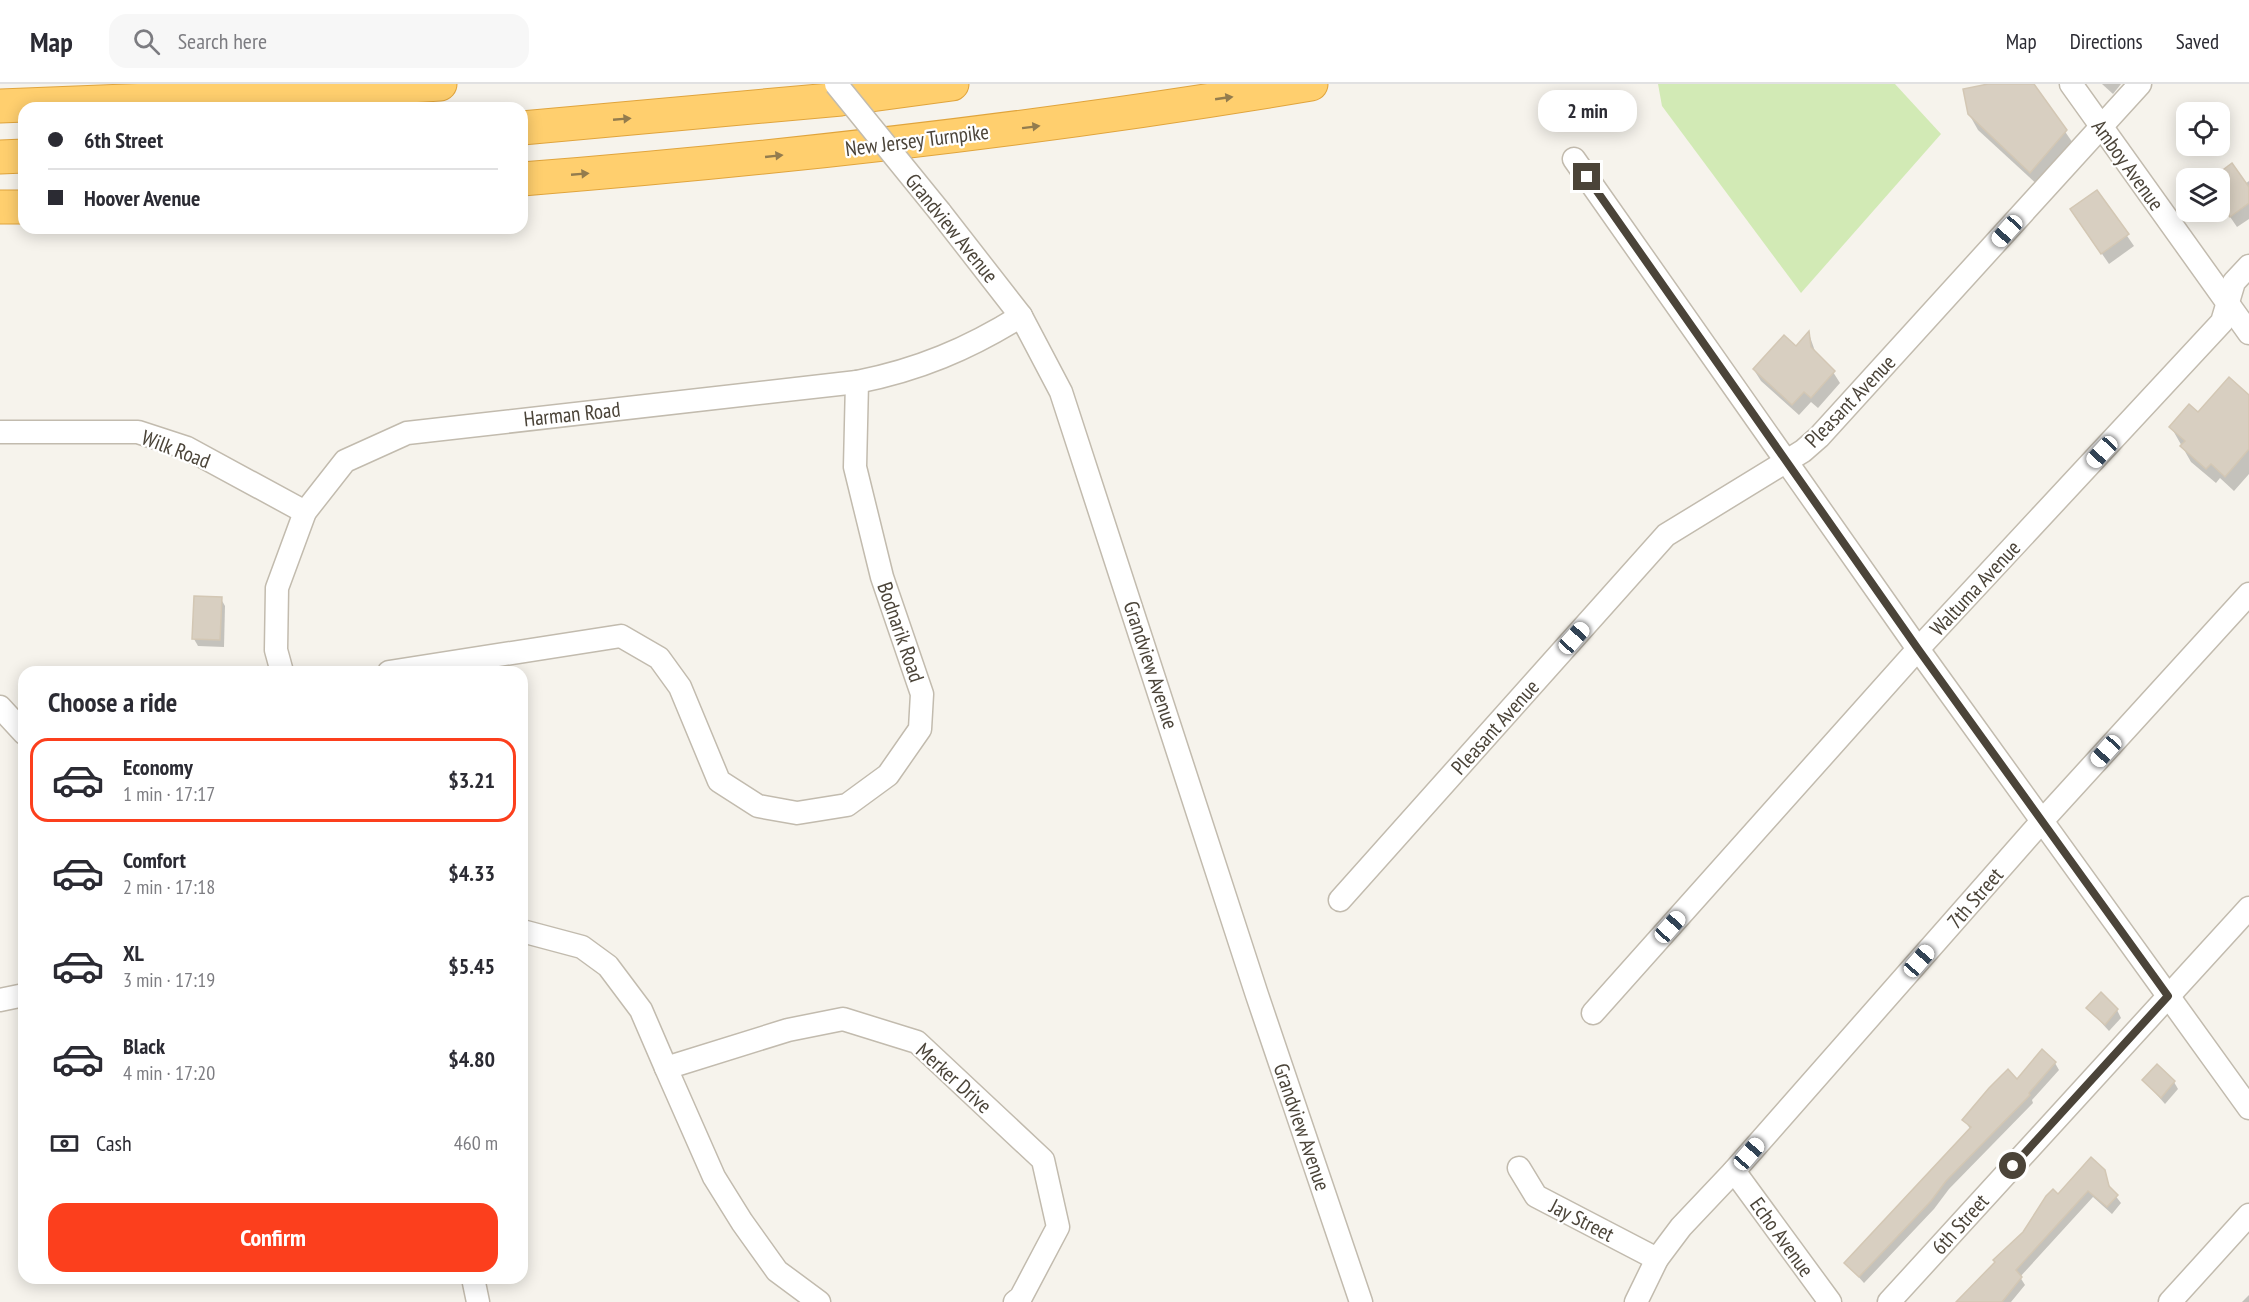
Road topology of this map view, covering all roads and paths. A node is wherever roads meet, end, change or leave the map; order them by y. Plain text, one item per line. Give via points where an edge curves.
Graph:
1 (440, 84) edge
2 (836, 84) edge
3 (952, 84) edge
4 (1311, 84) edge
5 (2071, 84) edge
6 (2140, 84) edge
7 (100, 102) edge
8 (18, 105) edge
9 (0, 106) edge
10 (528, 127) edge
11 (2101, 127) junction
12 (18, 156) edge
13 (0, 157) edge
14 (1574, 159) dead end
15 (528, 178) edge
16 (0, 207) edge
17 (18, 207) edge
18 (2249, 266) edge
19 (2227, 302) junction
20 (1021, 316) junction
21 (2249, 333) edge
22 (856, 382) junction
23 (0, 432) edge
24 (1786, 462) junction
25 (305, 512) junction
26 (2249, 594) edge
27 (1918, 649) junction
28 (280, 666) edge
29 (428, 666) edge
30 (0, 707) edge
31 (18, 726) edge
32 (2042, 821) junction
33 (1340, 900) dead end
34 (2249, 908) edge
35 (528, 933) edge
36 (18, 996) edge
37 (2168, 996) junction
38 (0, 1000) edge
39 (1593, 1013) dead end
40 (666, 1068) junction
41 (2249, 1108) edge
42 (1519, 1168) dead end
43 (1734, 1172) junction
44 (2249, 1215) edge
45 (1657, 1259) junction
46 (474, 1284) edge
47 (478, 1302) edge
48 (819, 1302) edge
49 (1015, 1302) edge
50 (1361, 1302) edge
51 (1636, 1302) edge
52 (1830, 1302) edge
53 (1889, 1302) edge
54 (2170, 1302) edge

1 - 7 highway
2 - 20 street, Grandview Avenue, bridge
10 -> 3 highway via 841,99
15 -> 4 highway, New Jersey Turnpike via 929,139
5 - 11 street, Amboy Avenue
6 - 11 street, Pleasant Avenue
8 - 9 highway
11 - 19 street, Amboy Avenue
11 - 24 street, Pleasant Avenue via 1819,437
12 - 13 highway
14 - 24 street
16 - 17 highway
18 - 19 street, Waltuma Avenue via 2234,282
19 - 21 street, Amboy Avenue
19 - 27 street, Waltuma Avenue via 2222,322
20 - 22 street, Harman Road via 954,353 902,373
20 - 50 street, Grandview Avenue via 1045,358 1070,416 1257,995
22 - 25 street, Harman Road via 407,433 345,461
22 - 29 street, Bodnarik Road via 855,467 882,577 922,694 920,729 888,775 847,805 797,813 758,806 719,781 680,687 659,658 621,636
23 - 25 street, Wilk Road via 138,432 187,448
24 - 27 street
24 - 33 street, Pleasant Avenue via 1666,535
25 - 28 street, Harman Road via 277,588 276,650
26 - 32 street, 7th Street
27 - 32 street
27 - 39 street, Waltuma Avenue
30 - 31 street
32 - 37 street
32 - 43 street, 7th Street
34 - 37 street, 6th Street
35 - 40 street via 582,947 608,966 641,1010
36 - 38 street
37 - 41 street
37 - 53 street, 6th Street
40 - 48 street via 714,1177 742,1222 777,1271
40 - 49 street, Merker Drive via 788,1030 843,1019 917,1042 1043,1160 1058,1227
42 - 45 street, Jay Street via 1536,1196
43 - 45 street, 7th Street via 1681,1227
43 - 52 street, Echo Avenue
44 - 54 street
45 - 51 street, 7th Street
46 - 47 street

